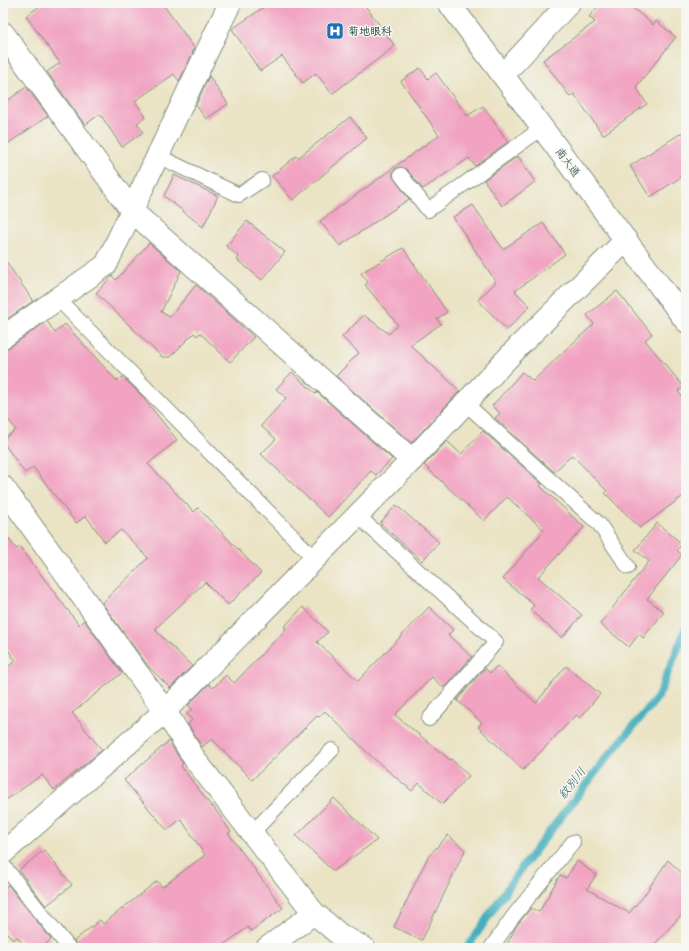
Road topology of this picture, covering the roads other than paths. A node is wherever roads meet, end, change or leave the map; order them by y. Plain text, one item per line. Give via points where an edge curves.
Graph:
1 (230, 3) edge
2 (449, 3) edge
3 (569, 3) edge
4 (3, 33) edge
5 (503, 75) junction
6 (542, 128) junction
7 (158, 156) junction
8 (401, 175) dead end
9 (262, 180) dead end
10 (132, 211) junction
11 (626, 240) junction
12 (58, 299) junction
13 (686, 321) edge
14 (3, 337) edge
15 (465, 403) junction
16 (412, 460) junction
17 (3, 487) edge
18 (357, 515) junction
19 (314, 559) junction
20 (628, 567) dead end
21 (165, 711) junction
22 (429, 719) dead end
23 (332, 750) dead end
24 (252, 833) junction
25 (574, 842) dead end
26 (3, 853) edge
27 (3, 864) edge
28 (314, 914) junction
29 (69, 948) edge
30 (267, 948) edge
31 (364, 948) edge
32 (491, 948) edge

1 - 7 street
2 - 5 street, 南大通
3 - 5 street
4 - 10 street
5 - 6 street, 南大通
6 - 8 lane via 428,210
6 - 11 street, 南大通
7 - 9 lane via 240,195
7 - 10 street
10 - 12 street via 106,266
10 - 16 street
11 - 13 street, 南大通
11 - 15 street
12 - 14 street
12 - 19 lane
15 - 16 street
15 - 20 lane via 599,524
16 - 18 street
17 - 21 street
18 - 19 street
18 - 22 lane via 496,642
19 - 21 street
21 - 24 street via 196,761
21 - 26 street
23 - 24 lane
24 - 28 street
25 - 32 lane
27 - 29 lane
28 - 30 street
28 - 31 street via 340,935

